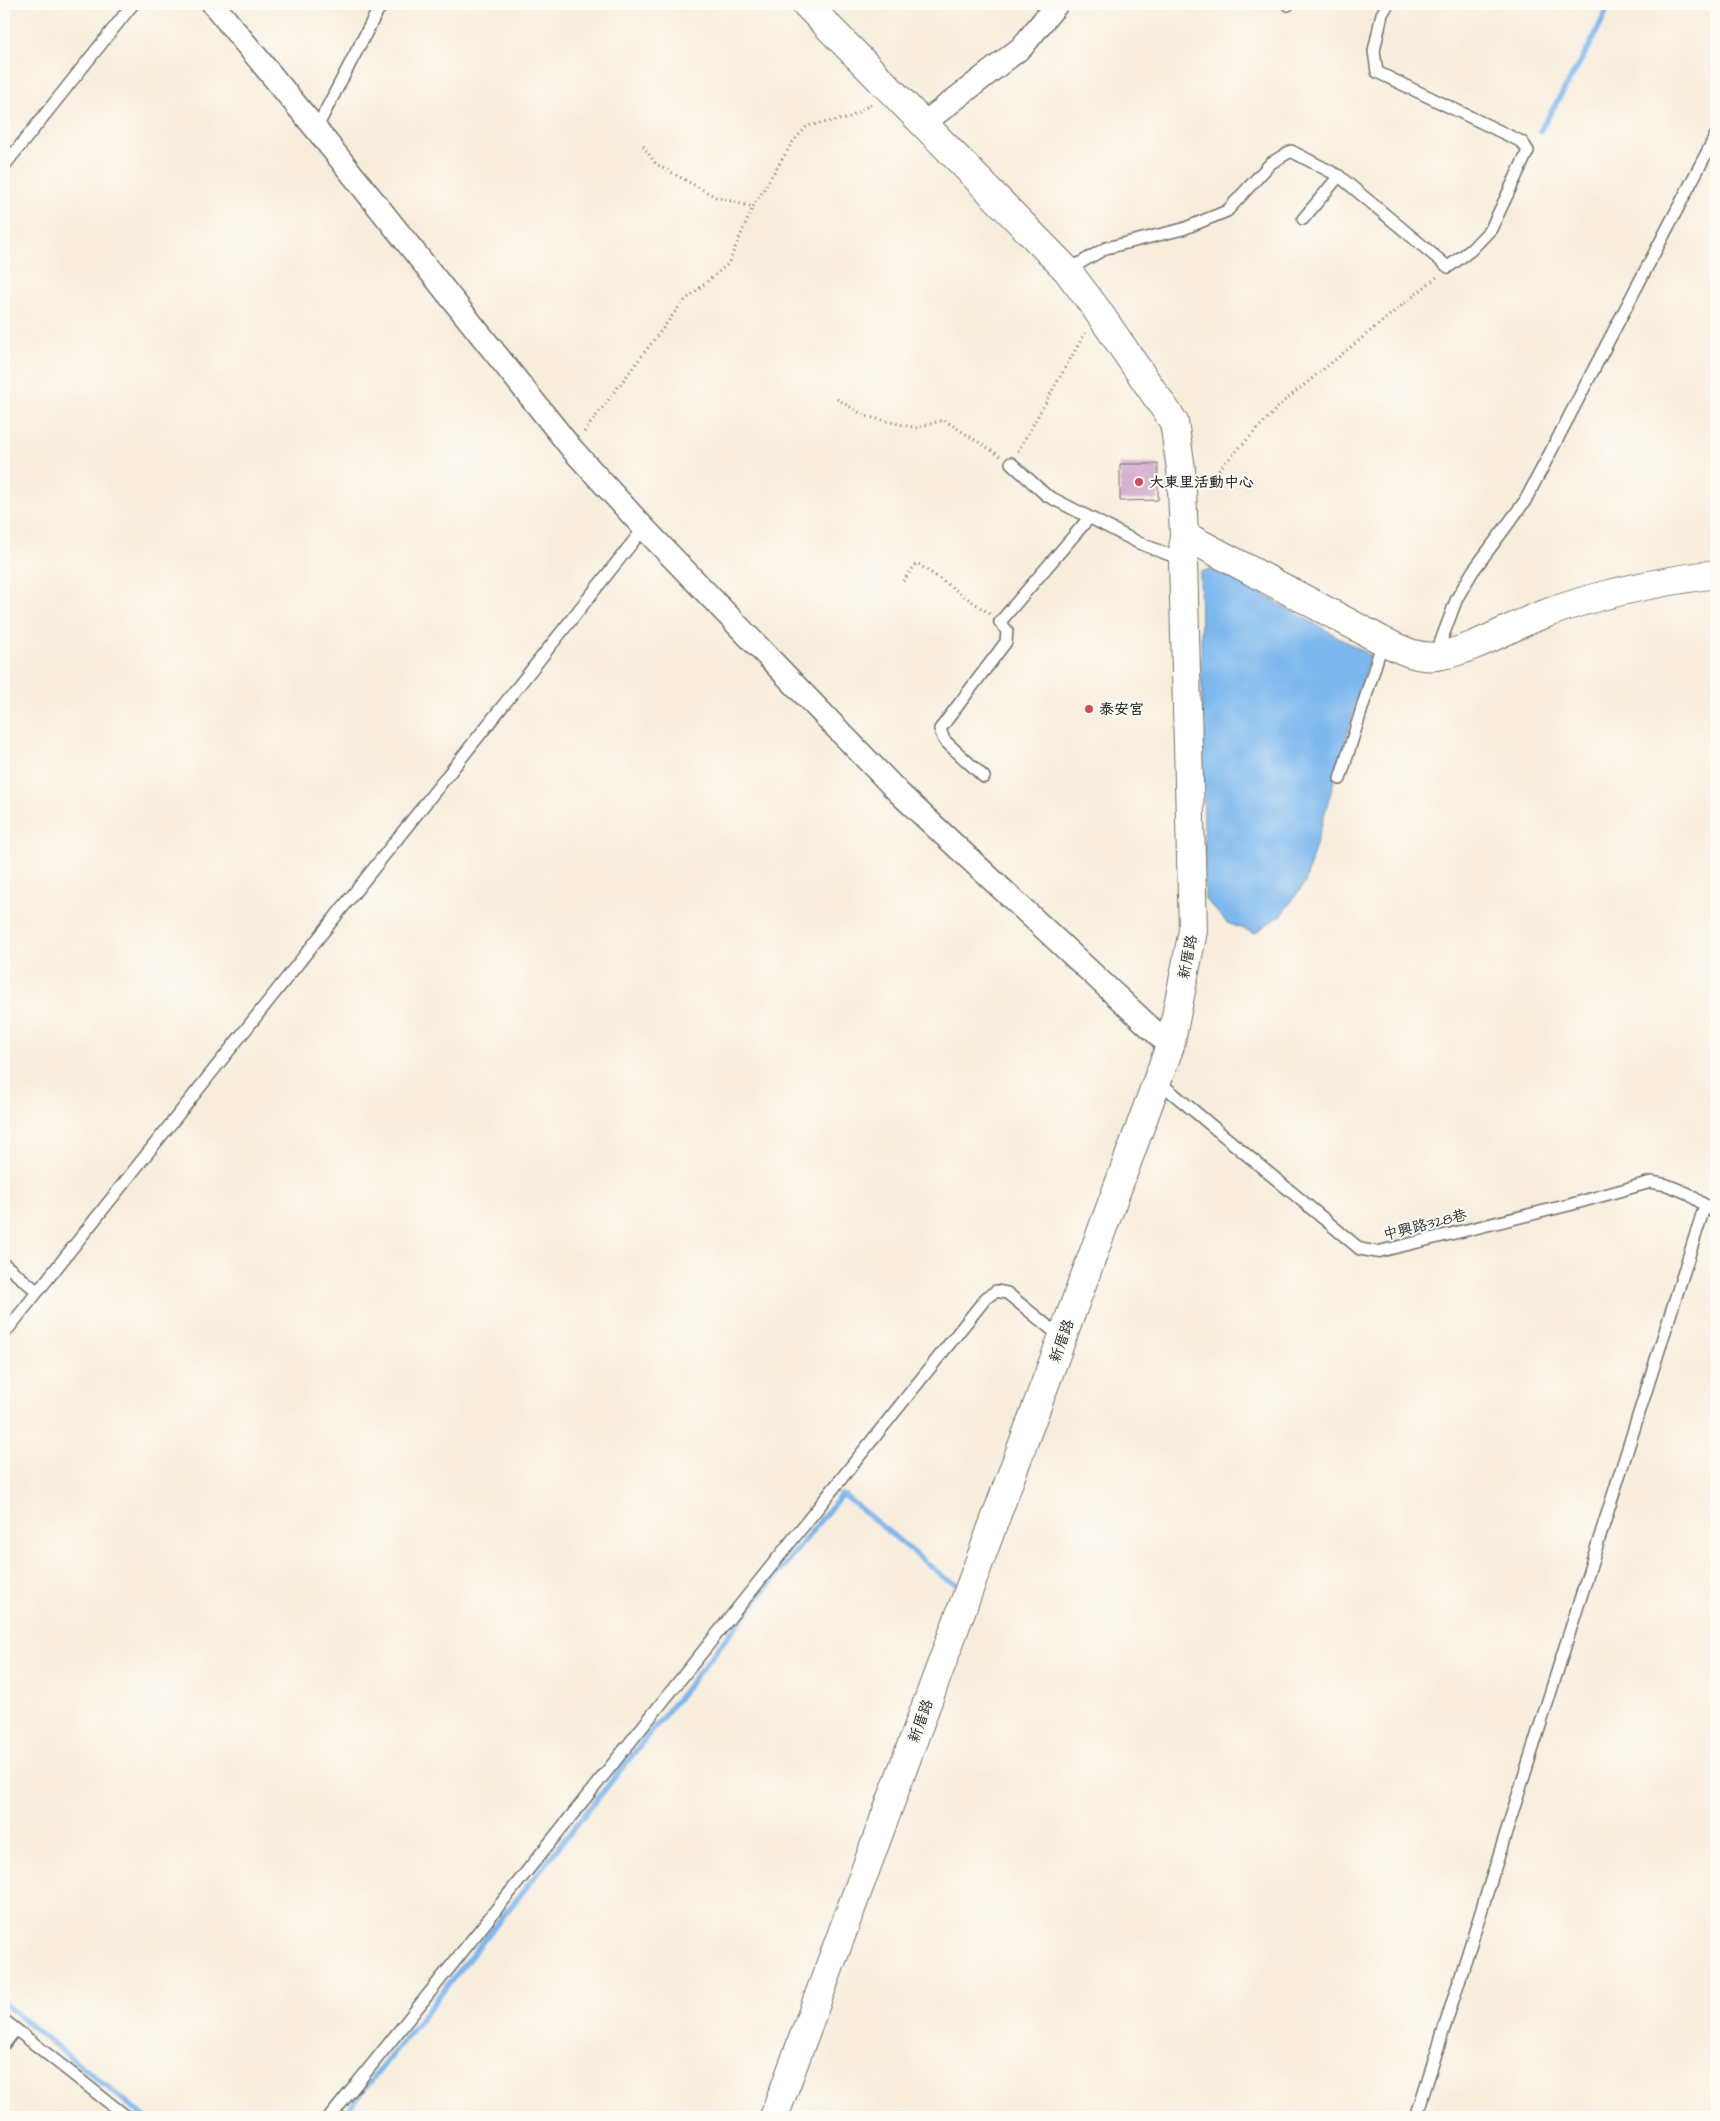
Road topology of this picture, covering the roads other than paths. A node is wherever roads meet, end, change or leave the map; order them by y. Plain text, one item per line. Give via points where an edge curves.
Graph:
1 (133, 4) edge
2 (213, 4) edge
3 (386, 4) edge
4 (806, 4) edge
5 (1057, 4) edge
6 (1388, 4) edge
7 (922, 124) junction
8 (316, 129) junction
9 (1716, 135) edge
10 (4, 166) edge
11 (1339, 176) junction
12 (1303, 219) dead end
13 (1067, 270) junction
14 (1011, 463) road end
15 (1089, 518) junction
16 (644, 528) junction
17 (1184, 535) junction
18 (1716, 574) edge
19 (1382, 641) junction
20 (1436, 656) junction
21 (984, 777) dead end
22 (1340, 779) dead end
23 (1170, 1046) junction
24 (1158, 1081) junction
25 (1705, 1205) junction
26 (1716, 1213) edge
27 (4, 1264) edge
28 (38, 1292) junction
29 (4, 1334) edge
30 (1063, 1338) junction
31 (4, 2020) edge
32 (15, 2030) junction
33 (4, 2044) edge
34 (126, 2117) edge
35 (330, 2117) edge
36 (774, 2117) edge
37 (1416, 2117) edge

1 - 10 lane
2 - 8 street
3 - 8 lane via 378,10
4 - 7 street, 新厝路
5 - 7 street via 1022,47
6 - 11 lane via 1382,14 1374,51 1377,72 1522,142 1528,151 1491,229 1448,267
7 - 13 street, 新厝路
8 - 16 street via 572,448
9 - 20 lane via 1524,501 1457,598
11 - 12 lane
11 - 13 lane via 1291,151 1271,162 1227,211 1183,228 1106,248
13 - 17 street, 新厝路 via 1174,422 1181,469
14 - 15 lane via 1046,495
15 - 17 lane via 1139,543
15 - 21 lane via 1000,622 1007,631 1006,642 940,729 944,740
16 - 23 street via 899,793
16 - 28 lane
17 - 19 street
17 - 23 street, 新厝路 via 1193,931
18 - 20 street via 1660,581 1592,598 1538,616 1474,646
19 - 20 street via 1412,655
19 - 22 lane
23 - 24 street, 新厝路
24 - 25 lane, 中興路328巷 via 1360,1249 1378,1252 1651,1182 1687,1193
24 - 30 street, 新厝路
25 - 26 lane, 中興路328巷
25 - 37 lane
27 - 28 lane
28 - 29 lane
30 - 35 lane via 1007,1292 996,1291 986,1298
30 - 36 street, 新厝路
31 - 32 lane
32 - 33 lane
32 - 34 lane

